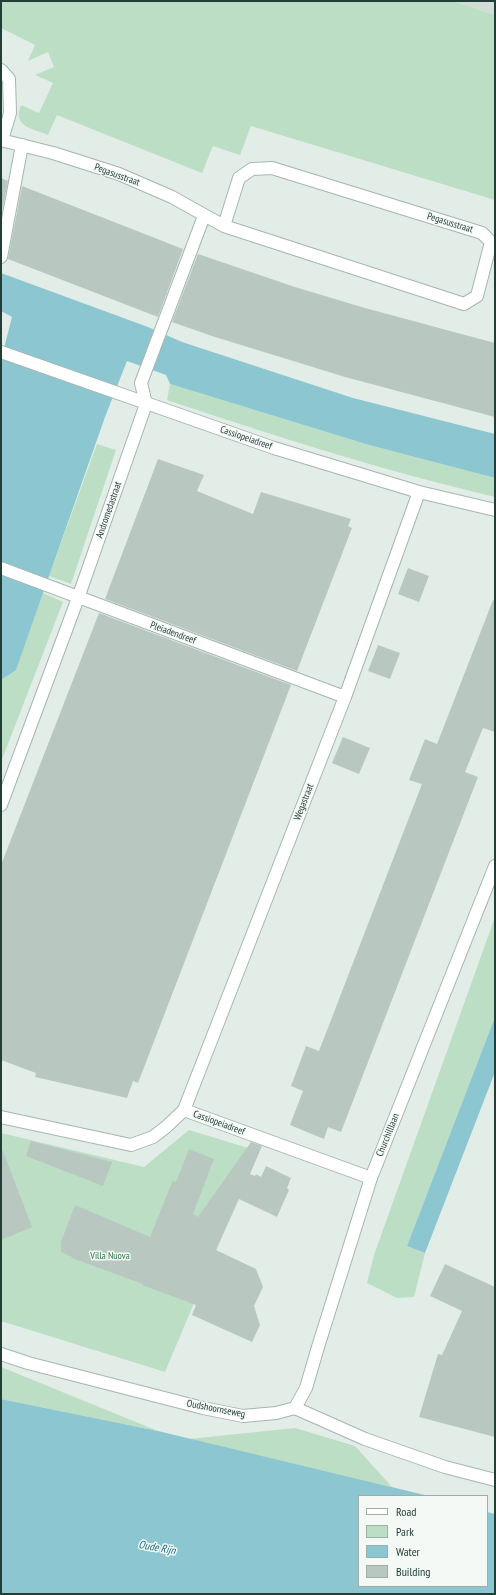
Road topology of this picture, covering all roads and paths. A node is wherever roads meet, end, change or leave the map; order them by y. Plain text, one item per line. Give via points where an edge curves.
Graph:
1 (1, 70) edge
2 (1, 140) edge
3 (22, 145) junction
4 (204, 216) junction
5 (224, 226) junction
6 (1, 257) edge
7 (1, 352) edge
8 (146, 404) junction
9 (419, 492) junction
10 (495, 510) edge
11 (1, 568) edge
12 (78, 598) junction
13 (346, 697) junction
14 (1, 805) edge
15 (495, 866) edge
16 (184, 1110) junction
17 (1, 1117) edge
18 (371, 1178) junction
19 (1, 1354) edge
20 (295, 1408) junction
21 (495, 1480) edge

1 - 2 street, Pegasusstraat via 9,79 10,113
2 - 3 street, Pegasusstraat
3 - 4 street, Pegasusstraat via 119,174 172,197
3 - 6 street
4 - 5 street, Pegasusstraat
4 - 8 street via 141,383
5 - 5 street, Pegasusstraat via 239,178 252,169 272,168 482,233 491,242 477,296 464,304
7 - 8 street, Cassiopeiadreef
8 - 9 street, Cassiopeiadreef via 274,448
8 - 12 street, Andromedastraat
9 - 10 street, Cassiopeiadreef
9 - 13 street, Wegastraat
11 - 12 street, Pleiadendreef
12 - 13 street, Pleiadendreef
12 - 14 street, Andromedastraat
13 - 16 street, Wegastraat
15 - 18 street, Churchilllaan
16 - 17 street, Cassiopeiadreef via 153,1137 131,1145
16 - 18 street, Cassiopeiadreef
18 - 20 street, Churchilllaan via 306,1388
19 - 20 street, Oudshoornseweg via 28,1363 243,1416 276,1413
20 - 21 street via 365,1439 445,1467

